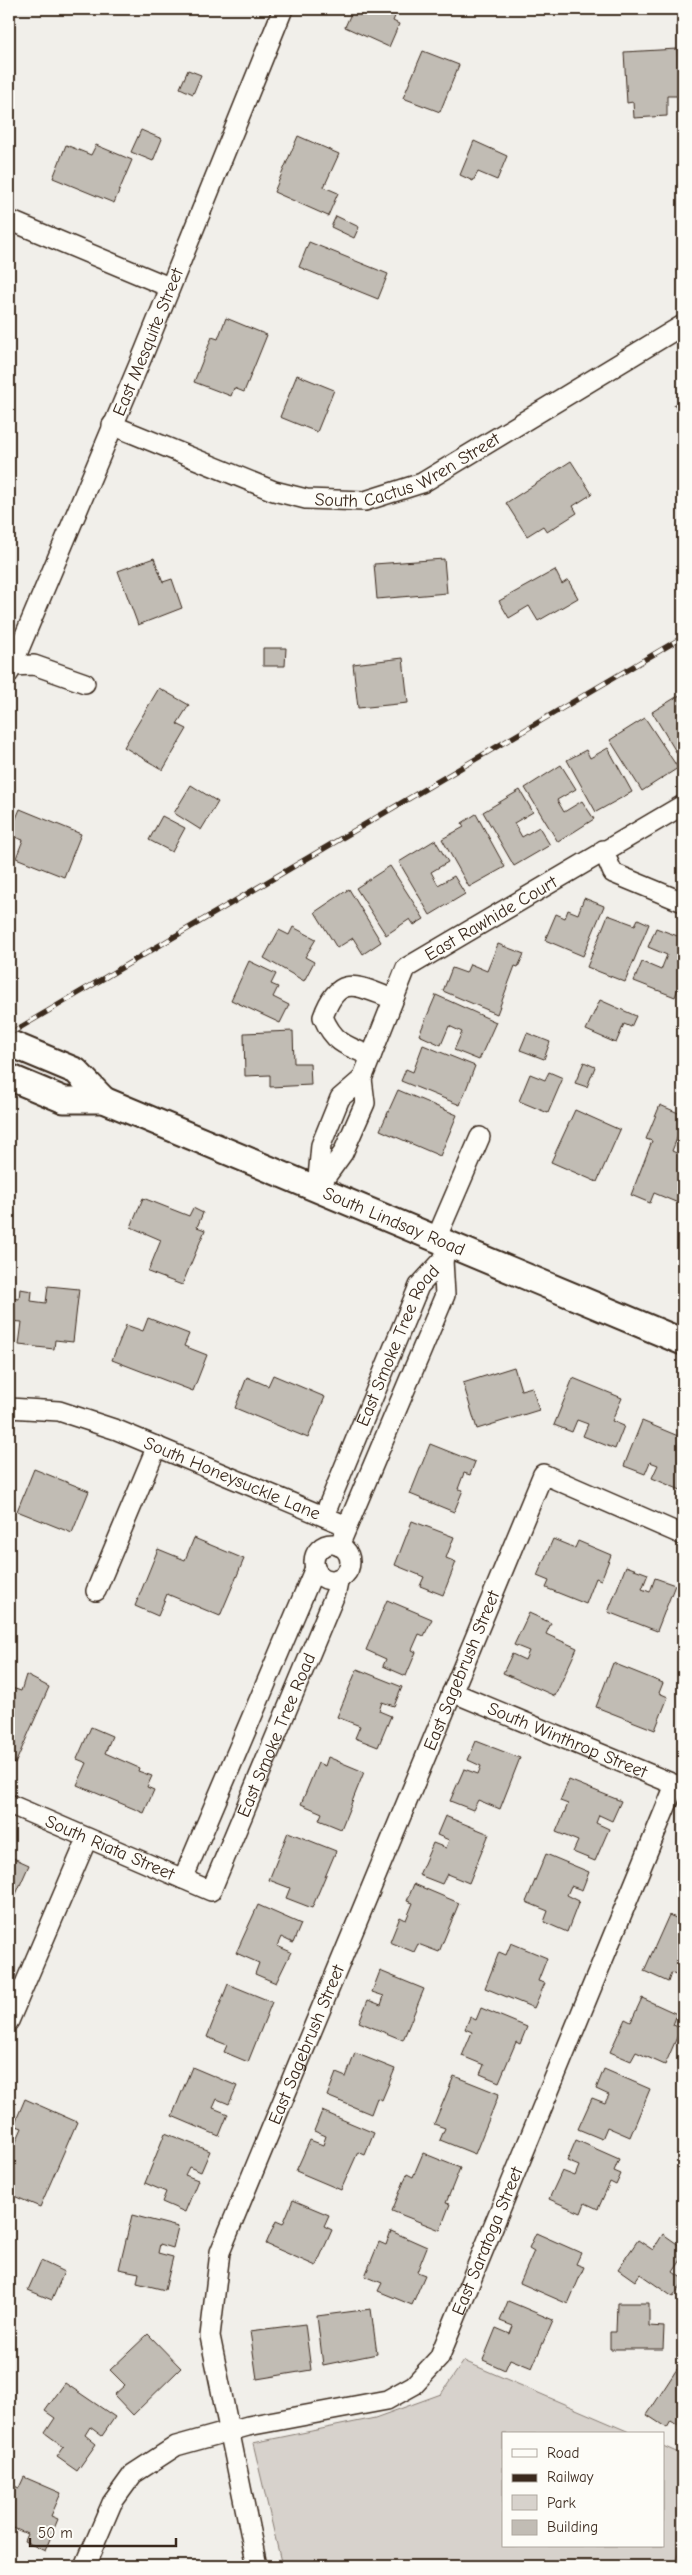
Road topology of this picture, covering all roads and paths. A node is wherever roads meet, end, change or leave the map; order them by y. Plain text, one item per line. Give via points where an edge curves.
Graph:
1 (283, 9) edge
2 (9, 220) edge
3 (169, 287) junction
4 (683, 325) edge
5 (112, 425) junction
6 (10, 670) edge
7 (85, 683) dead end
8 (683, 805) edge
9 (603, 850) junction
10 (683, 902) edge
11 (393, 999) junction
12 (9, 1043) edge
13 (371, 1056) junction
14 (9, 1077) edge
15 (104, 1100) junction
16 (480, 1137) dead end
17 (317, 1190) junction
18 (443, 1248) junction
19 (683, 1342) edge
20 (9, 1408) edge
21 (157, 1446) junction
22 (324, 1516) junction
23 (347, 1526) junction
24 (683, 1535) edge
25 (339, 1546) junction
26 (315, 1568) junction
27 (339, 1578) junction
28 (96, 1591) dead end
29 (272, 1669) junction
30 (300, 1681) junction
31 (452, 1692) junction
32 (246, 1729) junction
33 (274, 1740) junction
34 (679, 1786) edge
35 (9, 1804) edge
36 (87, 1839) junction
37 (183, 1879) junction
38 (211, 1891) joint
39 (9, 2021) edge
40 (230, 2430) junction
41 (85, 2566) edge
42 (257, 2566) edge

1 - 3 street, East Mesquite Street
2 - 3 street
3 - 5 street, East Mesquite Street
4 - 5 street, South Cactus Wren Street via 422,483 365,501 306,499 274,491
5 - 6 street, East Mesquite Street
6 - 7 street via 34,665
8 - 9 street, East Rawhide Court
9 - 10 street via 613,873
9 - 11 street, East Rawhide Court via 406,968
11 - 13 street, East Rawhide Court
11 - 13 street via 358,986 340,988 330,997 323,1017 330,1034 343,1045
12 - 15 main road, South Lindsay Road via 76,1071
13 - 17 street, East Rawhide Court via 362,1079 340,1098 321,1145
14 - 15 main road, South Lindsay Road via 64,1100
15 - 17 main road, South Lindsay Road
16 - 18 street
17 - 18 main road, South Lindsay Road
18 - 19 main road, South Lindsay Road
18 - 22 street, East Smoke Tree Road via 419,1286
18 - 23 street, East Smoke Tree Road via 445,1295
20 - 21 street, South Honeysuckle Lane via 59,1411
21 - 22 street, South Honeysuckle Lane
21 - 28 street
22 - 23 street, South Honeysuckle Lane
23 - 25 street, East Smoke Tree Road
24 - 31 street, East Sagebrush Street via 543,1474
25 - 26 street via 322,1547 315,1556
25 - 27 street via 349,1559 348,1570
26 - 27 street via 322,1577
26 - 29 street, East Smoke Tree Road
27 - 30 street, East Smoke Tree Road
29 - 30 street
29 - 32 street, East Smoke Tree Road
30 - 33 street, East Smoke Tree Road
31 - 34 street, South Winthrop Street
31 - 40 street, East Sagebrush Street via 220,2252 210,2336
32 - 33 street
32 - 37 street, East Smoke Tree Road
33 - 38 street, East Smoke Tree Road
34 - 40 street, East Saratoga Street via 439,2358 414,2385 387,2400
35 - 36 street, South Riata Street
36 - 37 street, South Riata Street
36 - 39 street
37 - 38 street, South Riata Street
40 - 41 street via 176,2446 133,2474 112,2503
40 - 42 street

